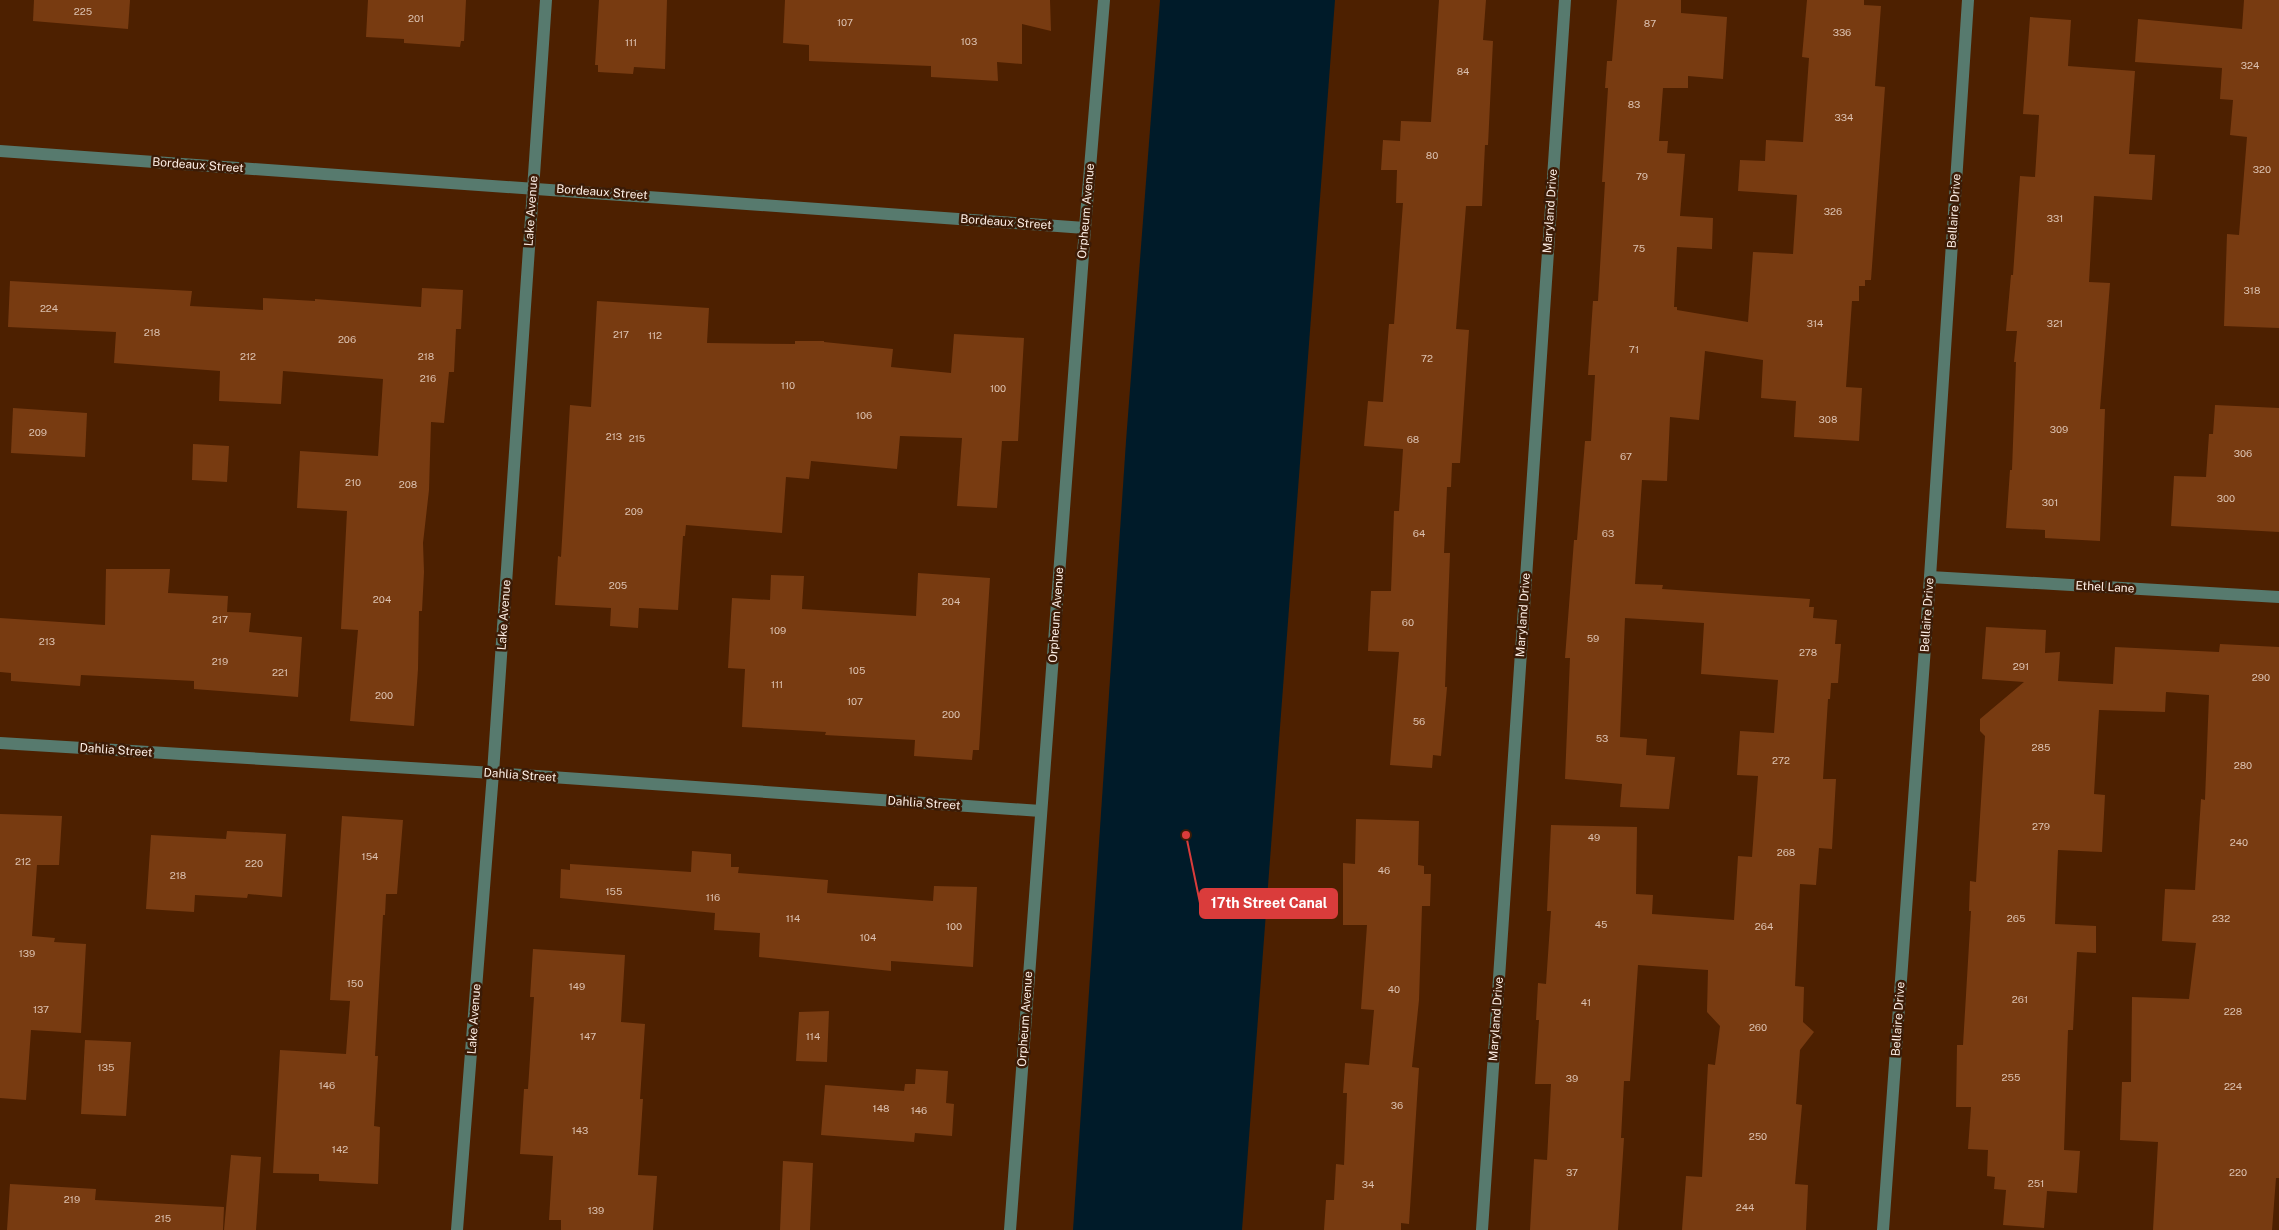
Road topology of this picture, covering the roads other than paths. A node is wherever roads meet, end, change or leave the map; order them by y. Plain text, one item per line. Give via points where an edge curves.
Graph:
1 (546, 0) edge
2 (1104, 0) edge
3 (1565, 0) edge
4 (1968, 0) edge
5 (0, 151) edge
6 (532, 187) junction
7 (1085, 228) junction
8 (1930, 577) junction
9 (2279, 597) edge
10 (0, 743) edge
11 (493, 773) junction
12 (1040, 811) junction
13 (457, 1230) edge
14 (1010, 1230) edge
15 (1482, 1230) edge
16 (1883, 1230) edge

1 - 6 street, Lake Avenue
2 - 7 street, Orpheum Avenue
3 - 15 street, Maryland Drive
4 - 8 street, Bellaire Drive
5 - 6 street, Bordeaux Street
6 - 7 street, Bordeaux Street
6 - 11 street, Lake Avenue
7 - 12 street, Orpheum Avenue
8 - 9 street, Ethel Lane
8 - 16 street, Bellaire Drive
10 - 11 street, Dahlia Street
11 - 12 street, Dahlia Street
11 - 13 street, Lake Avenue
12 - 14 street, Orpheum Avenue

